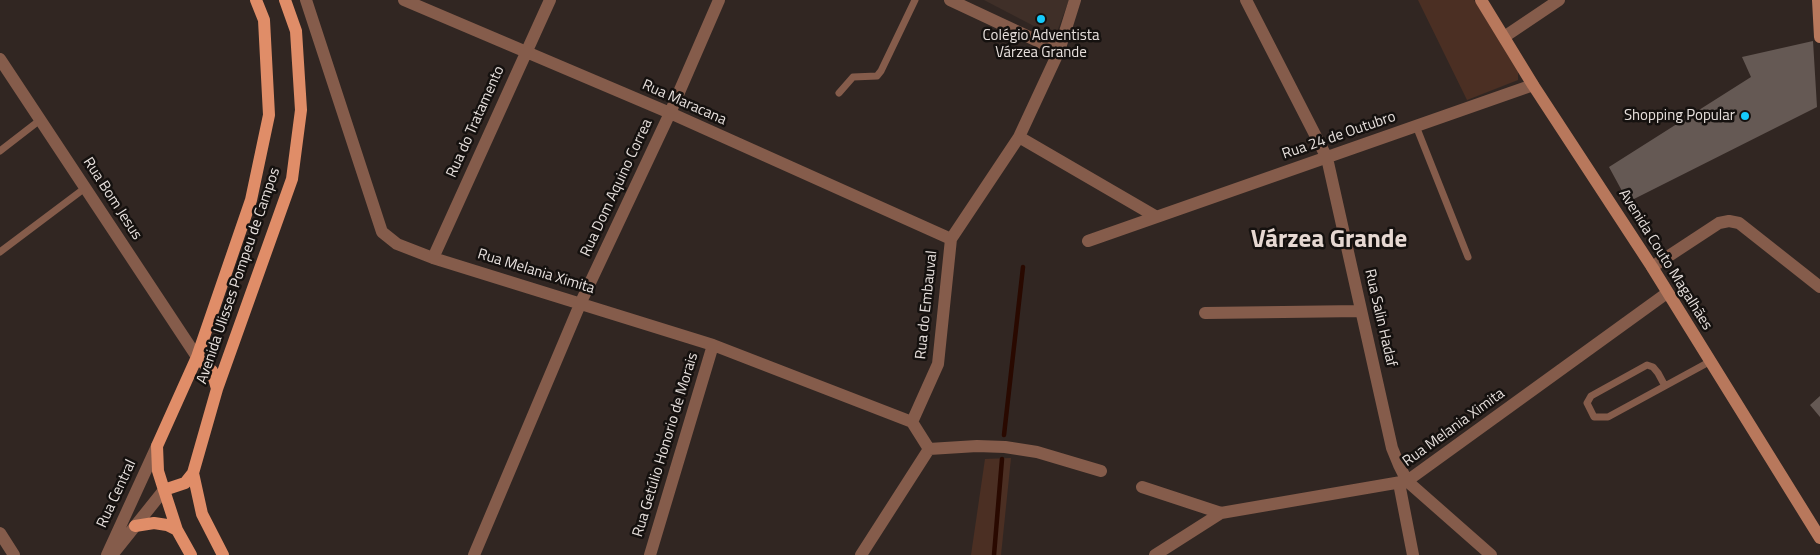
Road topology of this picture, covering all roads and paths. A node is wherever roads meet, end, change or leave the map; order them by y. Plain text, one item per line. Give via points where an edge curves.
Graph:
1 (256, 0) edge
2 (285, 0) edge
3 (306, 0) edge
4 (404, 0) edge
5 (550, 0) edge
6 (719, 0) edge
7 (915, 0) edge
8 (950, 0) edge
9 (1075, 0) edge
10 (1246, 0) edge
11 (1480, 0) edge
12 (1559, 0) edge
13 (1818, 0) edge
14 (1820, 36) edge
15 (1504, 37) junction
16 (1059, 51) junction
17 (526, 52) junction
18 (0, 59) edge
19 (1533, 85) junction
20 (839, 93) dead end
21 (670, 114) junction
22 (40, 120) junction
23 (1416, 126) junction
24 (1019, 137) junction
25 (0, 151) edge
26 (1328, 158) junction
27 (85, 188) junction
28 (1155, 216) junction
29 (951, 239) junction
30 (1088, 241) dead end
31 (0, 252) edge
32 (1468, 256) dead end
33 (433, 258) junction
34 (1652, 266) junction
35 (1820, 287) edge
36 (1667, 293) junction
37 (581, 302) junction
38 (1361, 310) junction
39 (1205, 313) dead end
40 (713, 345) junction
41 (197, 357) junction
42 (1709, 362) junction
43 (1665, 386) junction
44 (217, 389) junction
45 (912, 422) junction
46 (157, 446) junction
47 (929, 449) junction
48 (1101, 471) dead end
49 (193, 473) junction
50 (1403, 482) junction
51 (1142, 487) dead end
52 (164, 490) junction
53 (1220, 514) junction
54 (135, 526) junction
55 (177, 530) junction
56 (0, 533) edge
57 (1820, 538) edge
58 (14, 555) edge
59 (107, 555) edge
60 (112, 555) edge
61 (191, 555) edge
62 (223, 555) edge
63 (474, 555) edge
64 (650, 555) edge
65 (861, 555) edge
66 (1155, 555) edge
67 (1413, 555) edge
68 (1490, 555) edge

1 - 41 main road, Avenida Ulisses Pompeu de Campos via 264,20 269,115 251,200
2 - 44 main road, Avenida Ulisses Pompeu de Campos via 296,32 301,110 292,178
3 - 33 street, Rua Melania Ximita via 382,232 397,244
4 - 17 street, Rua Maracana
5 - 17 street, Rua do Tratamento
6 - 21 street, Rua Dom Aquino Correa
7 - 20 lane via 877,76 853,77
8 - 16 street
9 - 16 street, Rua do Embauval
10 - 26 street, Rua Salin Hadaf
11 - 15 main road, Avenida Couto Magalhães
12 - 15 street
13 - 14 main road
15 - 19 main road, Avenida Couto Magalhães
16 - 24 street, Rua do Embauval
17 - 21 street, Rua Maracana
17 - 33 street, Rua do Tratamento
18 - 22 street, Rua Bom Jesus
19 - 23 street, Rua 24 de Outubro
19 - 34 main road, Avenida Couto Magalhães
21 - 29 street, Rua Maracana
21 - 37 street, Rua Dom Aquino Correa
22 - 25 lane
22 - 27 street, Rua Bom Jesus
23 - 26 street, Rua 24 de Outubro
23 - 32 lane
24 - 28 street
24 - 29 street, Rua do Embauval
26 - 28 street, Rua 24 de Outubro
26 - 38 street, Rua Salin Hadaf
27 - 31 lane
27 - 41 street, Rua Bom Jesus
28 - 30 street, Rua 24 de Outubro
29 - 45 street, Rua do Embauval via 938,364
33 - 37 street, Rua Melania Ximita
34 - 35 street via 1719,223 1729,221 1740,223
34 - 36 main road, Avenida Couto Magalhães
36 - 42 main road, Avenida Couto Magalhães
36 - 50 street, Rua Melania Ximita
37 - 40 street, Rua Melania Ximita
37 - 63 street, Rua Dom Aquino Correa
38 - 39 street
38 - 50 street, Rua Salin Hadaf via 1392,448
40 - 45 street, Rua Melania Ximita
40 - 64 street, Rua Getúlio Honorio de Morais
41 - 44 main road via 212,371
41 - 46 main road, Avenida Ulisses Pompeu de Campos
42 - 43 lane
42 - 57 main road, Avenida Couto Magalhães
43 - 43 lane via 1608,417 1594,417 1587,403 1591,396 1647,365 1653,367
44 - 49 main road, Avenida Ulisses Pompeu de Campos
45 - 47 street
46 - 52 main road, Avenida Ulisses Pompeu de Campos via 158,472
46 - 59 street, Rua Central
47 - 48 street via 1005,447 1037,452
47 - 65 street
49 - 52 main road via 185,483
49 - 62 main road, Avenida Ulisses Pompeu de Campos via 202,514
50 - 53 street, Rua Melania Ximita
50 - 67 street
50 - 68 street
51 - 53 street, Rua Melania Ximita
52 - 54 street, Rua Central
52 - 55 main road, Avenida Ulisses Pompeu de Campos
53 - 66 street
54 - 55 main road via 154,523
54 - 60 street, Rua Central
55 - 61 main road, Avenida Ulisses Pompeu de Campos
56 - 58 street

